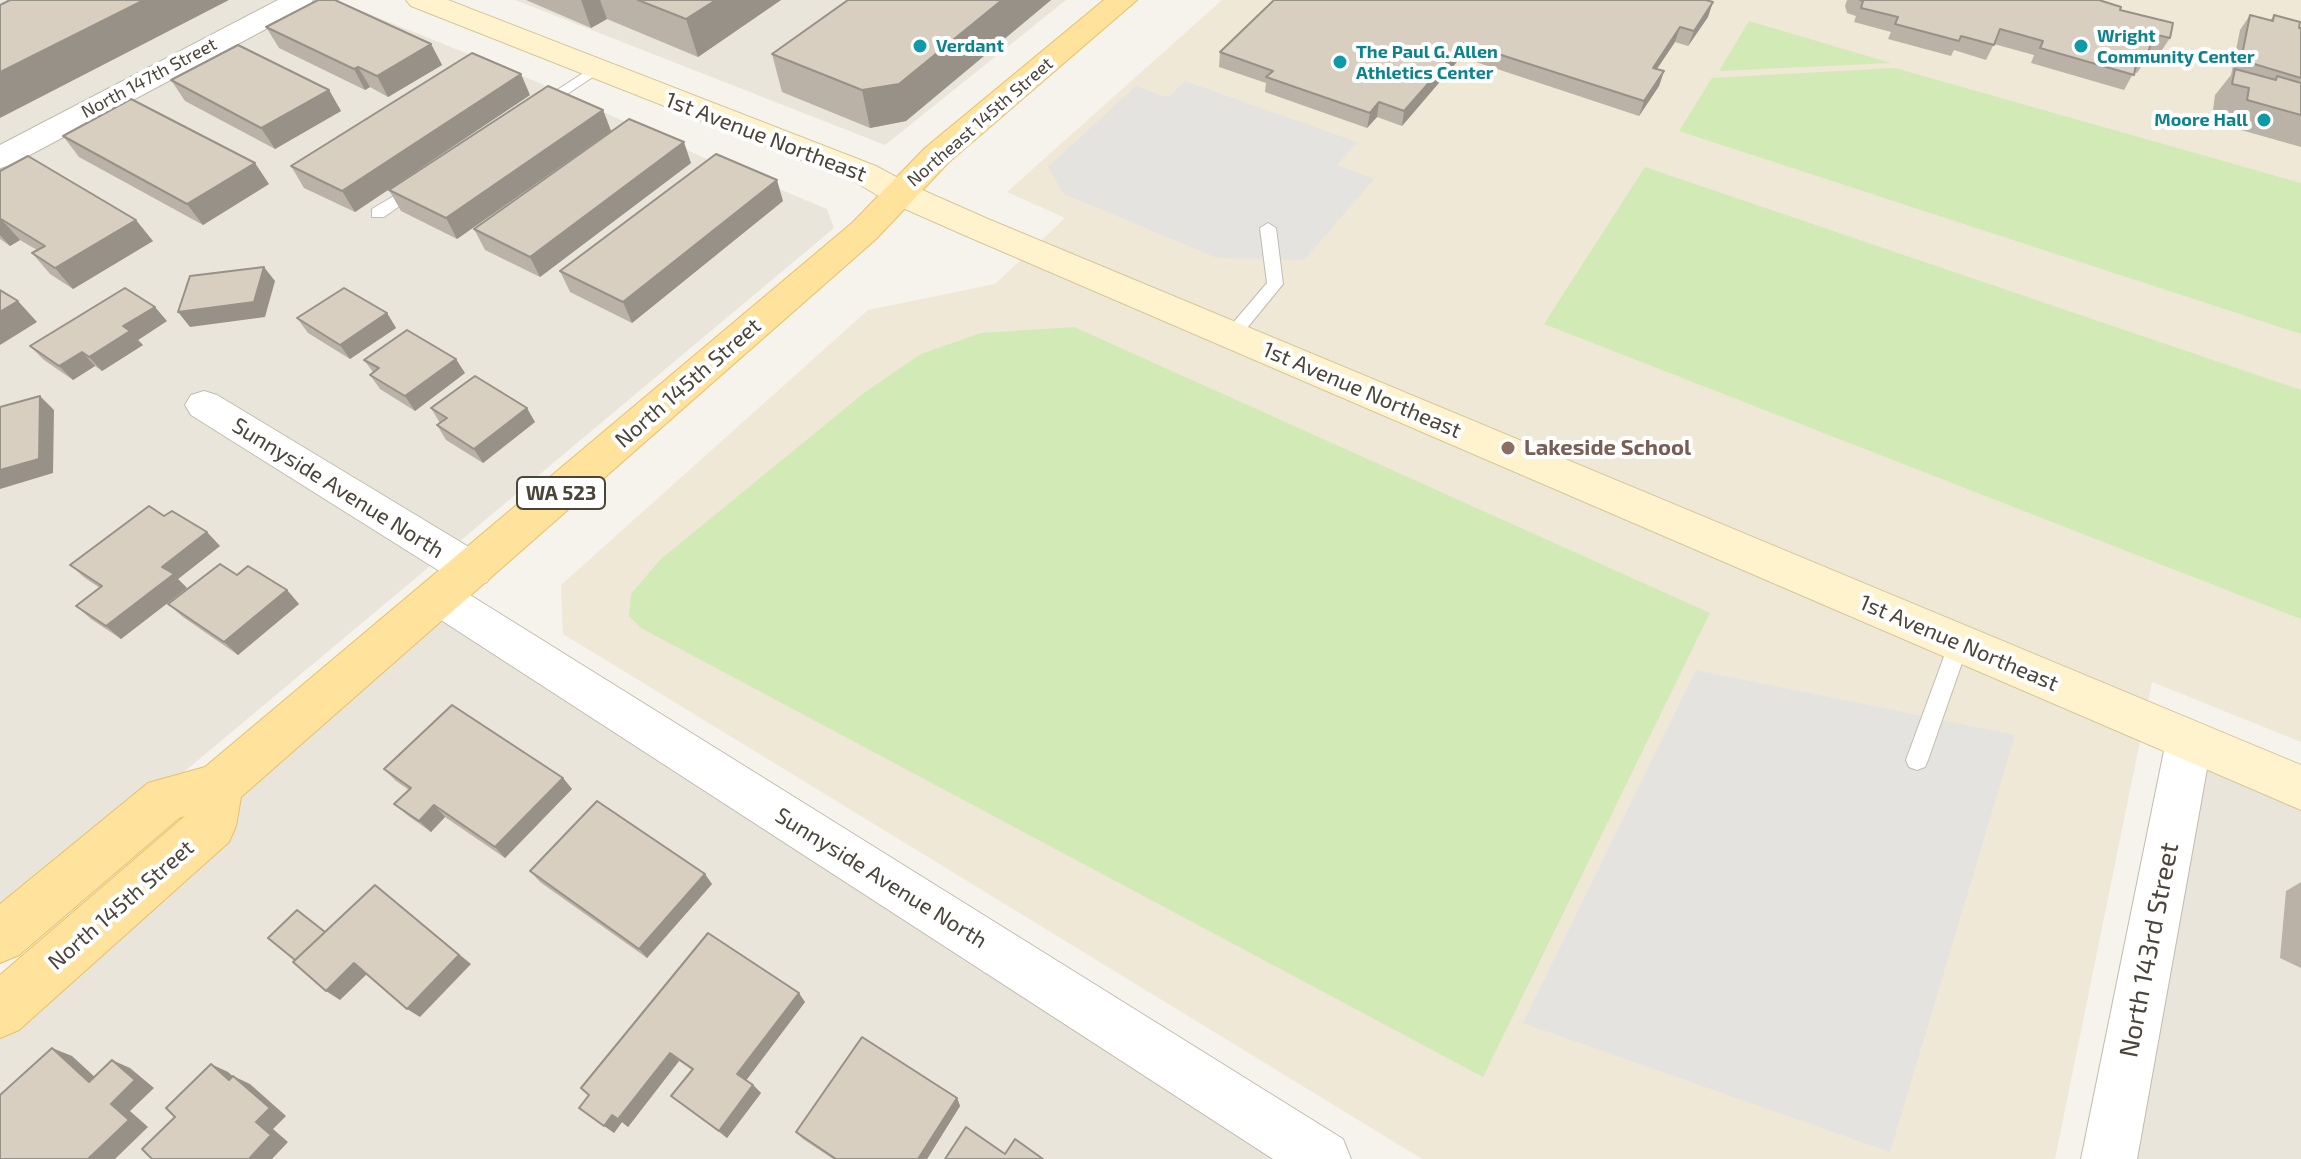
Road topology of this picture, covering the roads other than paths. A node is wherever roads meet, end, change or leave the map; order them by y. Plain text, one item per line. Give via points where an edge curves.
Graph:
1 (299, 0) edge
2 (421, 0) edge
3 (1122, 0) edge
4 (1152, 0) edge
5 (594, 70) junction
6 (524, 116) edge
7 (0, 158) edge
8 (432, 178) edge
9 (899, 193) junction
10 (378, 213) dead end
11 (1268, 228) dead end
12 (1232, 335) junction
13 (204, 405) dead end
14 (455, 584) junction
15 (1959, 643) junction
16 (2189, 741) junction
17 (1917, 760) dead end
18 (218, 786) junction
19 (2301, 788) edge
20 (0, 937) edge
21 (0, 1011) edge
22 (1323, 1159) edge
23 (2109, 1159) edge

1 - 7 street, North 147th Street
2 - 5 street, 1st Avenue Northeast
3 - 9 main road, Northeast 145th Street / WA 523
4 - 9 main road, Northeast 145th Street / WA 523 via 957,164
5 - 6 lane
5 - 9 street, 1st Avenue Northeast via 864,173
8 - 10 lane
9 - 12 street, 1st Avenue Northeast
9 - 14 main road, North 145th Street / WA 523 via 864,231
11 - 12 lane via 1275,284
12 - 15 street, 1st Avenue Northeast
13 - 14 street, Sunnyside Avenue North
14 - 18 main road, North 145th Street / WA 523
14 - 22 street, Sunnyside Avenue North
15 - 16 street, 1st Avenue Northeast
15 - 17 lane
16 - 19 street, 1st Avenue Northeast
16 - 23 street, North 143rd Street
18 - 20 main road, North 145th Street / WA 523 via 165,799
18 - 21 main road, North 145th Street via 211,826

